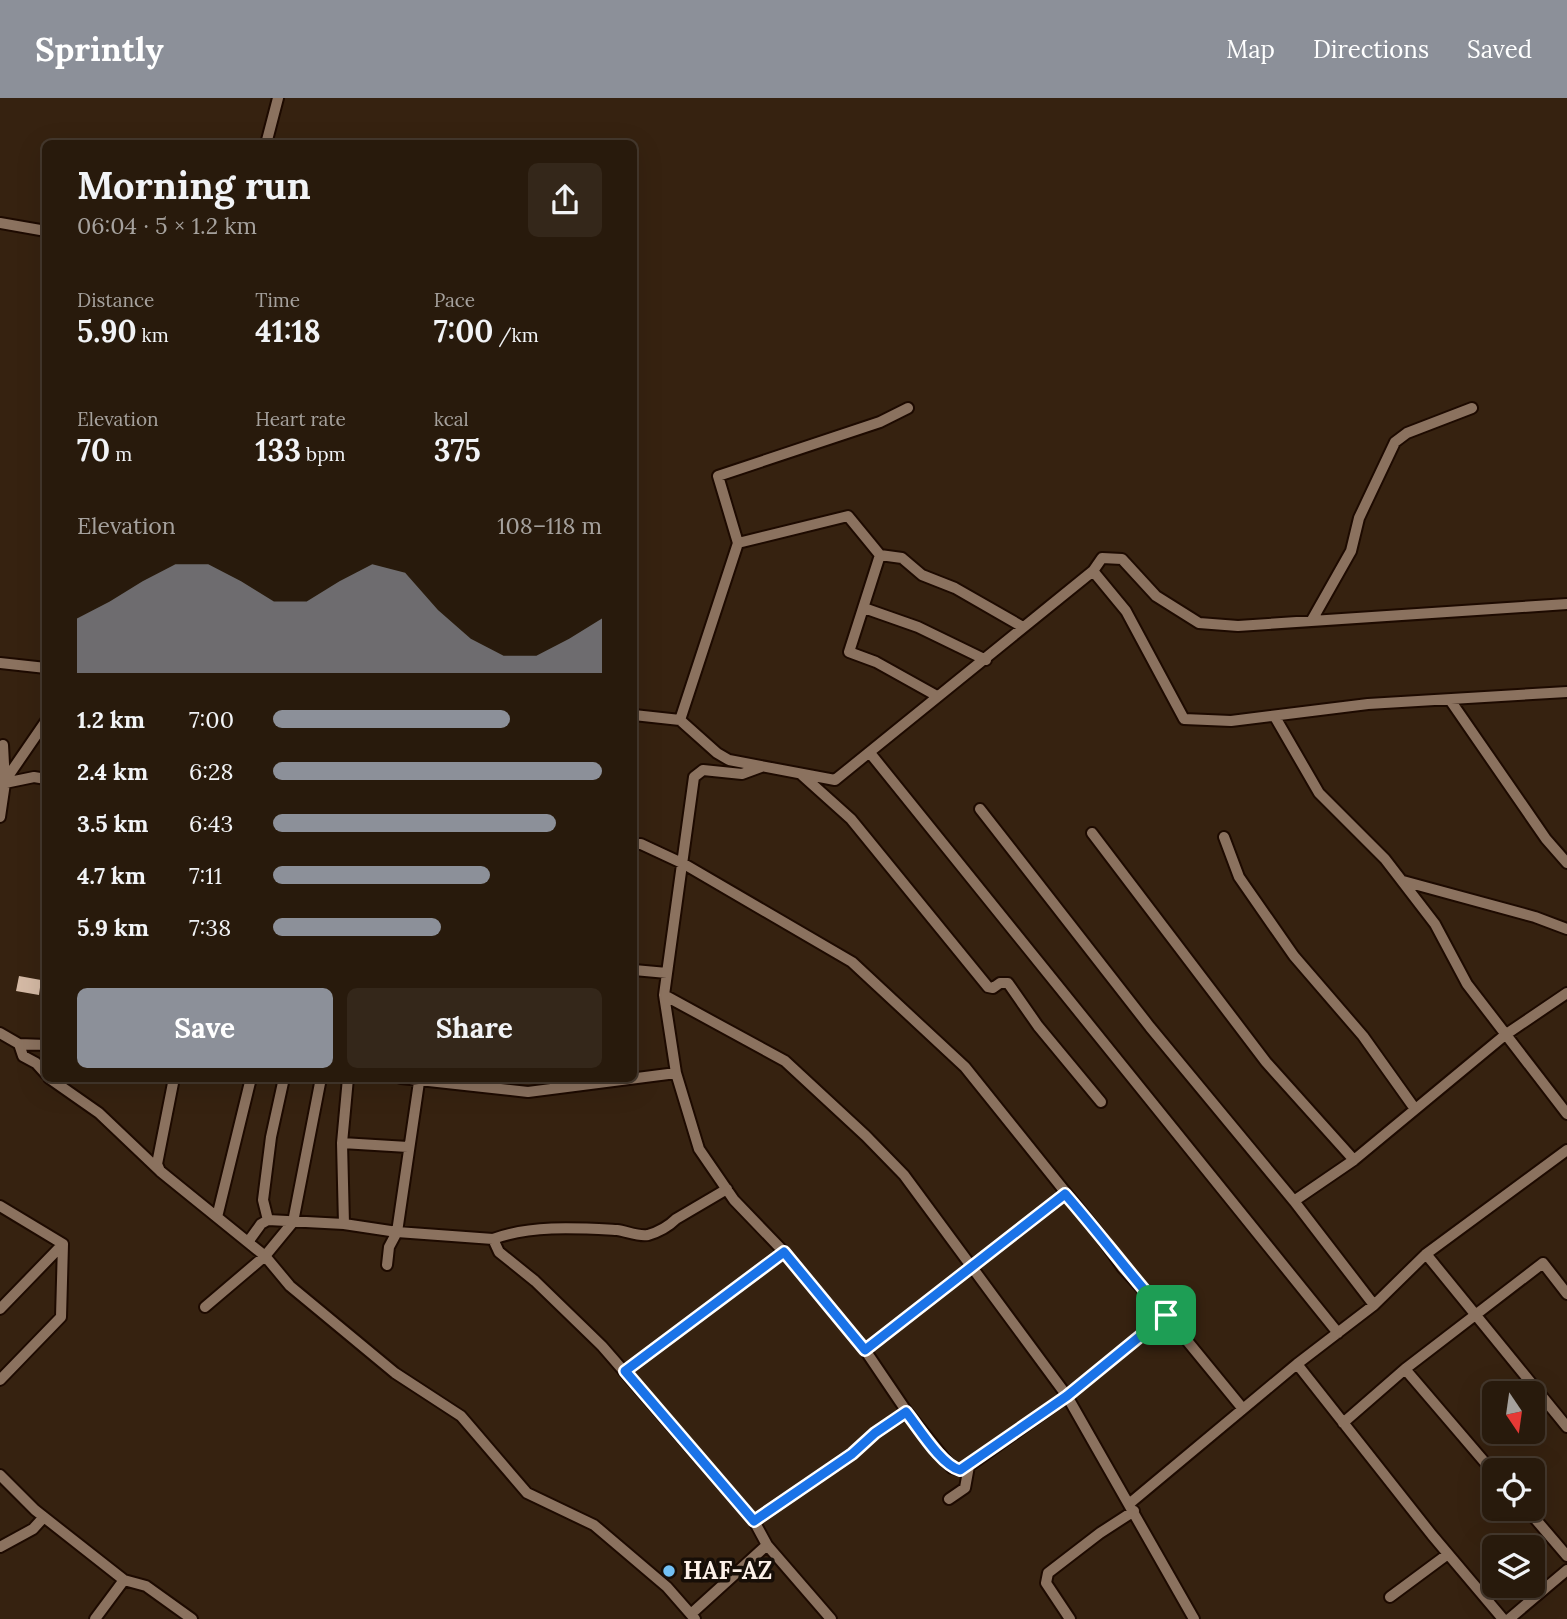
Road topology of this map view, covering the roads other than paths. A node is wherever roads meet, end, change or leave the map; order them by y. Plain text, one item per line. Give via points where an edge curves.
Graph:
1 (278, 98) edge
2 (267, 140) edge
3 (0, 223) edge
4 (42, 230) edge
5 (908, 408) dead end
6 (1472, 408) dead end
7 (738, 543) junction
8 (880, 555) junction
9 (1093, 570) junction
10 (1567, 604) edge
11 (864, 608) junction
12 (1312, 620) junction
13 (1023, 627) junction
14 (986, 660) junction
15 (0, 663) edge
16 (42, 668) edge
17 (1567, 692) edge
18 (937, 696) junction
19 (1450, 700) junction
20 (637, 715) edge
21 (1275, 717) junction
22 (680, 720) junction
23 (42, 727) edge
24 (4, 745) dead end
25 (870, 753) junction
26 (761, 767) junction
27 (800, 774) junction
28 (42, 778) edge
29 (3, 786) edge
30 (980, 809) dead end
31 (0, 817) edge
32 (1092, 833) dead end
33 (1224, 837) dead end
34 (637, 844) edge
35 (684, 863) junction
36 (1567, 863) edge
37 (1403, 881) junction
38 (1567, 929) edge
39 (637, 970) edge
40 (667, 973) junction
41 (1567, 993) edge
42 (663, 995) junction
43 (0, 1033) edge
44 (1505, 1035) junction
45 (19, 1044) junction
46 (42, 1045) edge
47 (42, 1070) edge
48 (676, 1073) junction
49 (637, 1078) edge
50 (55, 1082) edge
51 (173, 1082) edge
52 (250, 1082) edge
53 (283, 1082) edge
54 (320, 1082) edge
55 (348, 1082) edge
56 (419, 1082) joint
57 (606, 1082) edge
58 (1101, 1102) dead end
59 (1415, 1109) junction
60 (1567, 1114) edge
61 (342, 1143) junction
62 (408, 1147) junction
63 (1567, 1150) edge
64 (1354, 1160) junction
65 (160, 1171) junction
66 (727, 1189) junction
67 (1065, 1194) junction
68 (1294, 1200) junction
69 (0, 1206) edge
70 (217, 1217) junction
71 (268, 1220) junction
72 (293, 1222) junction
73 (344, 1224) junction
74 (397, 1231) junction
75 (493, 1239) junction
76 (248, 1242) junction
77 (63, 1244) junction
78 (784, 1252) junction
79 (1426, 1255) junction
80 (265, 1256) junction
81 (387, 1265) dead end
82 (973, 1265) junction
83 (1567, 1294) edge
84 (1374, 1305) junction
85 (205, 1307) dead end
86 (0, 1308) edge
87 (1474, 1314) junction
88 (1166, 1315) junction
89 (1338, 1333) junction
90 (865, 1350) junction
91 (1297, 1364) junction
92 (1405, 1369) junction
93 (625, 1371) junction
94 (0, 1380) edge
95 (1067, 1396) junction
96 (1243, 1409) junction
97 (906, 1412) junction
98 (1343, 1423) junction
99 (1567, 1427) edge
100 (1482, 1459) edge
101 (969, 1466) junction
102 (0, 1475) edge
103 (949, 1499) dead end
104 (1132, 1507) junction
105 (44, 1517) junction
106 (754, 1521) junction
107 (1537, 1521) edge
108 (767, 1545) junction
109 (0, 1547) edge
110 (1448, 1554) junction
111 (1567, 1556) edge
112 (1567, 1570) edge
113 (124, 1580) junction
114 (1390, 1597) dead end
115 (693, 1616) edge
116 (95, 1619) edge
117 (192, 1619) edge
118 (831, 1619) edge
119 (1070, 1619) edge
120 (1194, 1619) edge
121 (1503, 1619) edge
122 (1509, 1619) edge

1 - 2 street
3 - 4 street
5 - 7 street via 880,422 720,475
6 - 12 street via 1395,442 1359,518 1351,551
7 - 8 street via 848,516
7 - 22 street
8 - 11 street
8 - 13 street via 902,558 922,575 956,588
9 - 12 street via 1102,558 1122,559 1156,596 1199,623 1238,626
9 - 13 street
9 - 21 street via 1126,611 1184,719
10 - 12 street
11 - 14 street via 918,627
11 - 18 street via 849,652
13 - 14 street
14 - 18 street
15 - 16 street
17 - 19 street
18 - 25 street
19 - 21 street via 1368,704
19 - 36 street
20 - 22 street
21 - 37 street via 1319,793
22 - 26 street via 729,760
23 - 29 street
24 - 29 street
25 - 27 street via 835,780
25 - 89 street
26 - 27 street
26 - 35 street via 743,774 703,770 694,777
27 - 58 street via 851,819 988,987 1008,983
28 - 29 street
29 - 31 street
30 - 68 street via 1150,1027
32 - 64 street via 1266,1062
33 - 59 street via 1239,877 1294,956 1363,1036
34 - 35 street
35 - 40 street
35 - 67 street via 852,962 965,1067
37 - 38 street
37 - 44 street via 1435,924 1467,984
39 - 40 street
40 - 42 street
41 - 44 street
42 - 48 street
42 - 82 street via 759,1045 814,1086 904,1175
43 - 45 street
44 - 59 street
44 - 60 street
45 - 46 street
45 - 47 street via 23,1056
48 - 49 street
48 - 66 street via 699,1149
50 - 65 street via 99,1113
51 - 65 street via 157,1164
52 - 70 street
53 - 71 street via 263,1200
54 - 72 street
55 - 61 street
56 - 57 street via 528,1092
56 - 62 street
59 - 64 street
61 - 62 street
61 - 73 street
62 - 74 street
63 - 79 street
64 - 68 street
65 - 70 street
66 - 75 street via 646,1236 576,1228
66 - 78 street
67 - 82 street
67 - 88 street
68 - 84 street
69 - 77 street
70 - 76 street
71 - 72 street
71 - 76 street
72 - 73 street
72 - 80 street
73 - 74 street
74 - 75 street
74 - 81 street
75 - 93 street via 499,1252 573,1317
76 - 80 street
77 - 86 street
77 - 94 street via 61,1317
78 - 90 street
78 - 93 street
79 - 84 street
79 - 87 street
80 - 85 street
80 - 115 street via 290,1286 395,1373 461,1416 527,1493 594,1525 667,1587
82 - 90 street
82 - 95 street
83 - 87 street via 1543,1263
84 - 89 street
87 - 92 street
87 - 99 street
88 - 95 street
88 - 96 street
89 - 91 street
90 - 97 street
91 - 96 street
91 - 98 street
92 - 98 street
92 - 100 street
93 - 106 street
95 - 101 street
95 - 104 street
96 - 104 street
97 - 101 street via 952,1468
97 - 106 street
98 - 110 street
101 - 103 street via 965,1488
102 - 105 street
104 - 119 street via 1048,1573 1046,1583
104 - 120 street
105 - 109 street via 33,1529
105 - 113 street
106 - 108 street
107 - 111 street
108 - 115 street
108 - 118 street
110 - 114 street
110 - 121 street
112 - 122 street
113 - 116 street
113 - 117 street via 146,1586

